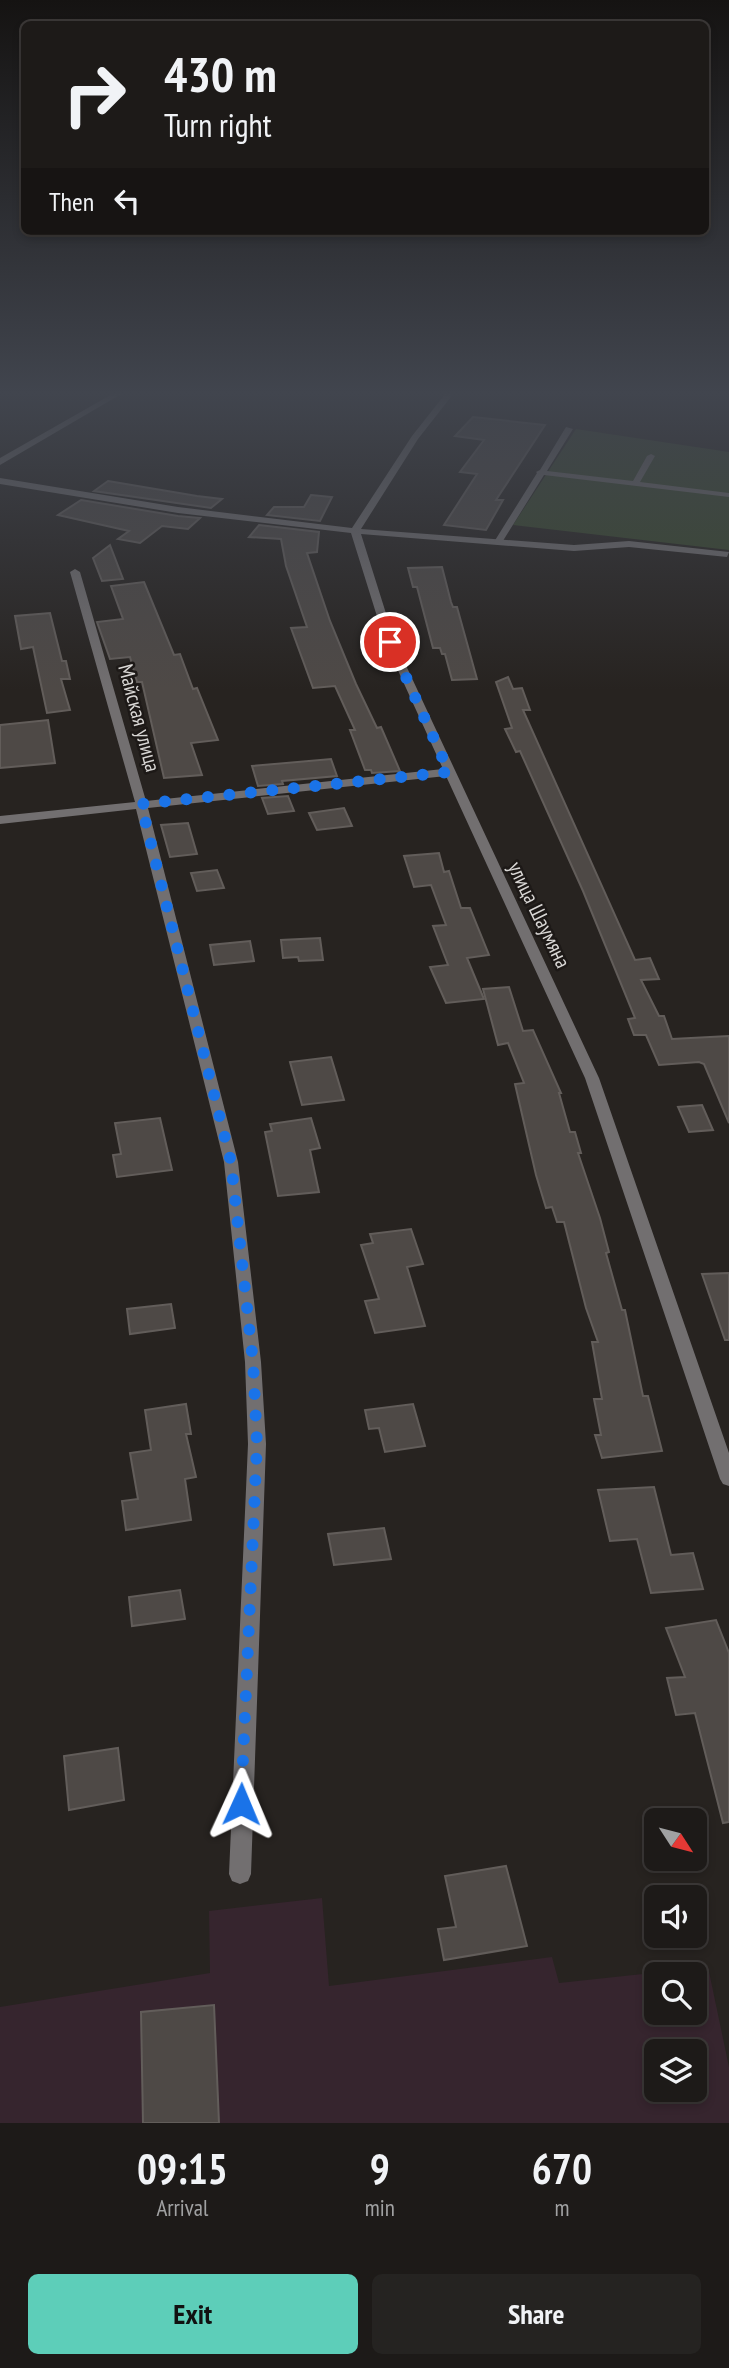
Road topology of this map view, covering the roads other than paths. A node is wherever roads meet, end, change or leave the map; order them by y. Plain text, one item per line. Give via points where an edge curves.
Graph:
1 (68, 492) edge
2 (380, 492) edge
3 (528, 492) edge
4 (704, 492) edge
5 (729, 495) edge
6 (355, 531) junction
7 (498, 542) junction
8 (728, 553) edge
9 (75, 572) dead end
10 (449, 772) junction
11 (141, 804) junction
12 (0, 820) edge
13 (729, 1479) edge
14 (240, 1874) dead end

1 - 6 street
2 - 6 street
3 - 7 lane
4 - 5 lane
6 - 7 street
6 - 10 street, улица Шаумяна via 390,642
7 - 8 street via 574,548 629,544
9 - 11 street, Майская улица
10 - 11 street
10 - 13 street, улица Шаумяна via 592,1078
11 - 12 street
11 - 14 street, Майская улица via 231,1162 253,1362 257,1444

